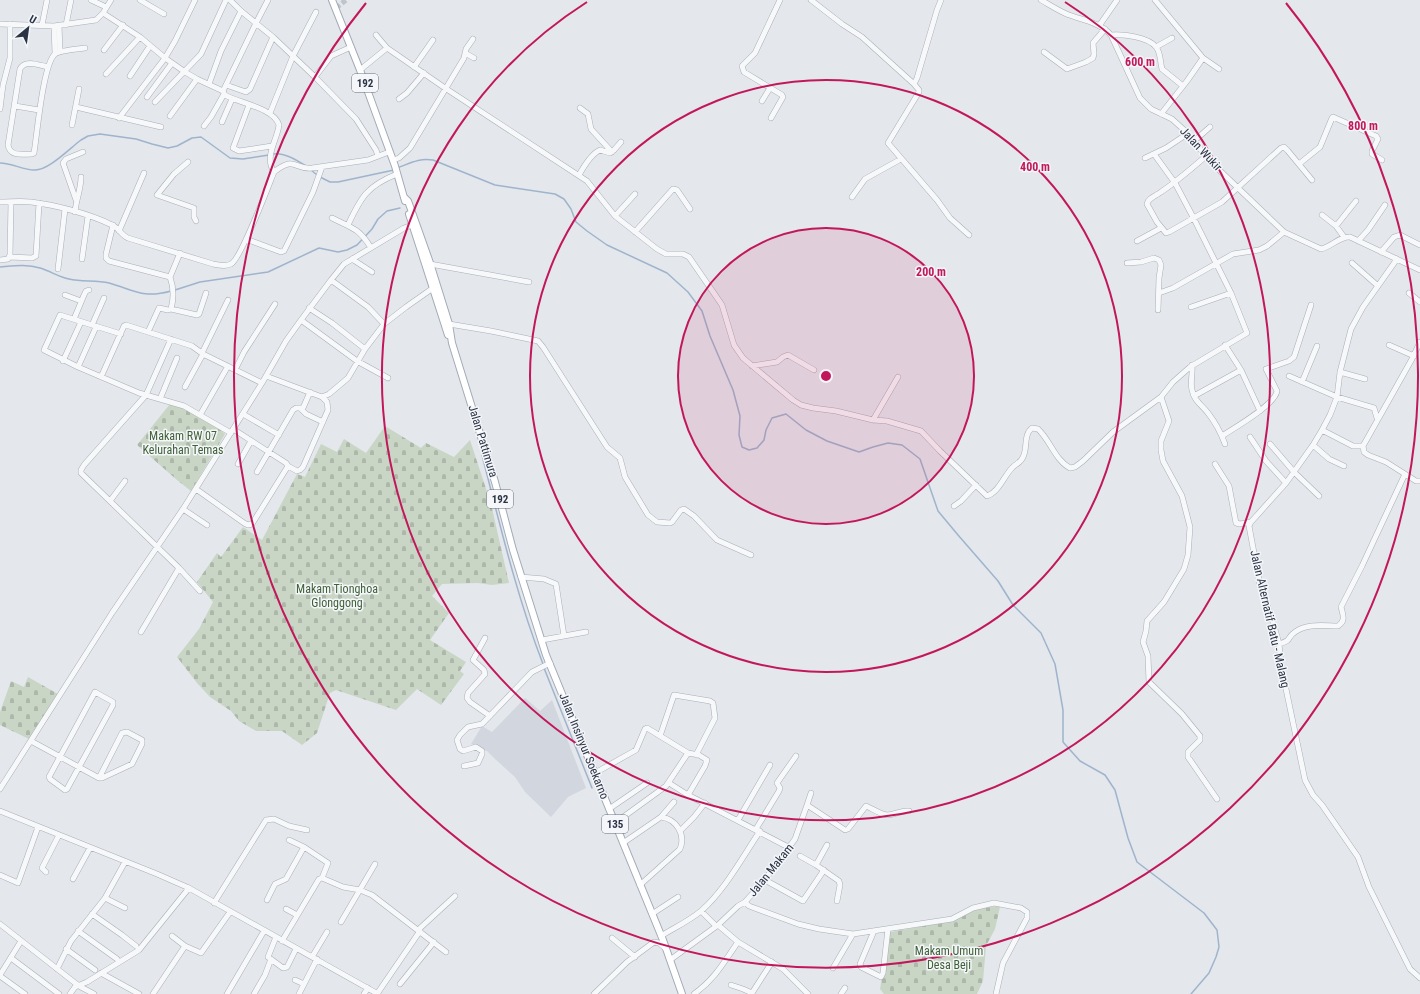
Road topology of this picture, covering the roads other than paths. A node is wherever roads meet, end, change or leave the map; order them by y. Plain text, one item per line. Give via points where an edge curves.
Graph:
1 (47, 0) edge
2 (71, 0) edge
3 (91, 0) edge
4 (111, 0) edge
5 (141, 0) edge
6 (195, 0) edge
7 (226, 0) edge
8 (230, 0) edge
9 (268, 0) edge
10 (332, 0) edge
11 (780, 0) edge
12 (811, 0) edge
13 (941, 0) edge
14 (1041, 0) edge
15 (1117, 0) edge
16 (1155, 0) edge
17 (106, 7) junction
18 (241, 11) junction
19 (316, 12) dead end
20 (103, 13) junction
21 (164, 14) dead end
22 (256, 23) junction
23 (0, 24) edge
24 (10, 24) junction
25 (66, 24) junction
26 (42, 25) junction
27 (123, 25) junction
28 (57, 26) junction
29 (1099, 26) junction
30 (1105, 29) junction
31 (376, 35) dead end
32 (1111, 35) junction
33 (140, 37) junction
34 (273, 37) junction
35 (1172, 38) dead end
36 (473, 39) dead end
37 (433, 40) dead end
38 (150, 46) junction
39 (351, 47) junction
40 (1156, 47) junction
41 (85, 48) dead end
42 (387, 48) junction
43 (104, 50) dead end
44 (1044, 52) dead end
45 (57, 53) junction
46 (465, 53) junction
47 (293, 56) junction
48 (165, 58) junction
49 (474, 58) dead end
50 (1203, 58) junction
51 (172, 63) junction
52 (48, 67) junction
53 (414, 67) junction
54 (1219, 69) dead end
55 (360, 70) junction
56 (185, 72) junction
57 (424, 73) junction
58 (106, 74) dead end
59 (130, 76) dead end
60 (316, 77) junction
61 (197, 79) junction
62 (209, 84) junction
63 (914, 84) junction
64 (2, 85) edge
65 (226, 85) junction
66 (1183, 86) junction
67 (445, 88) junction
68 (770, 88) junction
69 (79, 89) dead end
70 (223, 92) junction
71 (147, 97) dead end
72 (232, 99) junction
73 (399, 99) dead end
74 (762, 101) dead end
75 (155, 102) dead end
76 (249, 105) junction
77 (15, 106) junction
78 (76, 107) junction
79 (580, 108) dead end
80 (0, 109) edge
81 (39, 110) junction
82 (270, 113) junction
83 (1161, 114) junction
84 (170, 116) dead end
85 (119, 118) junction
86 (771, 118) dead end
87 (222, 122) dead end
88 (72, 125) dead end
89 (204, 126) dead end
90 (161, 127) dead end
91 (1210, 128) dead end
92 (1187, 134) junction
93 (621, 142) dead end
94 (1193, 142) junction
95 (272, 146) junction
96 (83, 152) dead end
97 (612, 152) junction
98 (381, 153) junction
99 (1154, 154) junction
100 (1206, 156) junction
101 (1145, 158) dead end
102 (901, 159) junction
103 (1382, 160) dead end
104 (188, 162) dead end
105 (1299, 164) junction
106 (322, 166) junction
107 (395, 168) junction
108 (274, 172) junction
109 (144, 173) dead end
110 (579, 175) junction
111 (81, 177) dead end
112 (1312, 180) dead end
113 (1175, 183) junction
114 (1238, 187) junction
115 (635, 194) dead end
116 (852, 197) dead end
117 (405, 198) junction
118 (76, 200) junction
119 (1356, 201) dead end
120 (0, 202) edge
121 (11, 202) junction
122 (39, 203) junction
123 (1385, 205) dead end
124 (64, 209) junction
125 (690, 209) dead end
126 (75, 212) junction
127 (1322, 215) dead end
128 (88, 216) junction
129 (616, 216) junction
130 (1193, 217) junction
131 (332, 218) dead end
132 (196, 221) dead end
133 (113, 225) junction
134 (348, 226) junction
135 (1336, 226) junction
136 (408, 227) junction
137 (1161, 228) junction
138 (119, 231) junction
139 (635, 232) junction
140 (1284, 232) junction
141 (969, 235) dead end
142 (1344, 238) junction
143 (246, 240) junction
144 (1137, 241) dead end
145 (1358, 241) junction
146 (1420, 245) edge
147 (371, 248) junction
148 (180, 253) junction
149 (1384, 253) junction
150 (10, 257) junction
151 (82, 259) dead end
152 (352, 259) junction
153 (0, 260) edge
154 (1397, 260) junction
155 (1216, 263) junction
156 (1352, 263) dead end
157 (430, 264) junction
158 (1127, 264) dead end
159 (1391, 268) junction
160 (58, 269) dead end
161 (1420, 270) edge
162 (372, 272) dead end
163 (170, 277) junction
164 (331, 280) junction
165 (529, 282) dead end
166 (1378, 286) junction
167 (433, 288) junction
168 (89, 290) dead end
169 (206, 293) dead end
170 (1159, 293) junction
171 (1231, 293) junction
172 (1409, 293) dead end
173 (65, 294) dead end
174 (104, 298) dead end
175 (228, 300) dead end
176 (81, 301) junction
177 (1420, 302) edge
178 (275, 304) dead end
179 (1311, 305) dead end
180 (1191, 307) dead end
181 (310, 308) junction
182 (171, 309) junction
183 (1158, 310) dead end
184 (74, 319) junction
185 (301, 320) junction
186 (81, 322) junction
187 (384, 324) junction
188 (449, 324) junction
189 (94, 326) junction
190 (148, 332) junction
191 (121, 334) junction
192 (171, 339) junction
193 (1420, 342) edge
194 (452, 343) junction
195 (1225, 345) junction
196 (1389, 345) dead end
197 (1318, 346) dead end
198 (364, 349) junction
199 (202, 354) junction
200 (1414, 356) junction
201 (177, 358) dead end
202 (63, 360) junction
203 (358, 361) junction
204 (1192, 365) junction
205 (228, 366) junction
206 (752, 366) junction
207 (78, 367) junction
208 (235, 370) junction
209 (814, 370) dead end
210 (1241, 370) junction
211 (1340, 372) junction
212 (266, 376) junction
213 (1289, 376) dead end
214 (101, 377) junction
215 (898, 377) dead end
216 (388, 378) dead end
217 (1365, 379) dead end
218 (1302, 382) junction
219 (262, 383) junction
220 (185, 387) dead end
221 (310, 392) junction
222 (146, 395) junction
223 (1194, 396) junction
224 (322, 397) junction
225 (1161, 397) junction
226 (1337, 397) junction
227 (160, 399) junction
228 (301, 409) junction
229 (1260, 411) junction
230 (243, 414) junction
231 (200, 415) junction
232 (1378, 418) junction
233 (873, 420) junction
234 (323, 422) junction
235 (1322, 430) junction
236 (232, 431) junction
237 (279, 435) junction
238 (1222, 436) junction
239 (1250, 437) dead end
240 (251, 441) junction
241 (1225, 444) dead end
242 (1270, 444) dead end
243 (1312, 446) junction
244 (1363, 446) junction
245 (269, 452) junction
246 (238, 464) dead end
247 (1216, 464) dead end
248 (288, 466) junction
249 (1344, 466) dead end
250 (257, 472) dead end
251 (1294, 472) junction
252 (1405, 474) junction
253 (125, 481) dead end
254 (1420, 481) edge
255 (1286, 483) junction
256 (976, 485) junction
257 (196, 489) junction
258 (1319, 496) dead end
259 (110, 501) junction
260 (954, 506) dead end
261 (183, 509) junction
262 (1251, 522) junction
263 (207, 525) dead end
264 (157, 547) junction
265 (751, 555) dead end
266 (179, 568) junction
267 (521, 577) junction
268 (200, 591) dead end
269 (141, 632) dead end
270 (586, 632) dead end
271 (564, 636) junction
272 (485, 638) dead end
273 (542, 640) junction
274 (1279, 644) junction
275 (546, 655) joint
276 (546, 665) junction
277 (490, 716) junction
278 (660, 736) junction
279 (31, 741) junction
280 (688, 753) junction
281 (696, 755) junction
282 (60, 756) junction
283 (796, 756) dead end
284 (770, 765) dead end
285 (464, 766) dead end
286 (80, 768) junction
287 (594, 773) junction
288 (99, 778) junction
289 (647, 783) dead end
290 (670, 783) junction
291 (0, 789) edge
292 (811, 793) dead end
293 (688, 795) junction
294 (1217, 799) dead end
295 (674, 802) dead end
296 (705, 803) junction
297 (807, 805) junction
298 (609, 809) junction
299 (0, 811) edge
300 (909, 811) dead end
301 (661, 817) junction
302 (738, 820) junction
303 (615, 823) junction
304 (38, 826) junction
305 (307, 830) dead end
306 (758, 830) junction
307 (680, 831) junction
308 (58, 835) junction
309 (290, 840) dead end
310 (623, 843) junction
311 (827, 845) dead end
312 (304, 847) junction
313 (90, 848) junction
314 (790, 848) junction
315 (800, 856) dead end
316 (125, 862) junction
317 (375, 864) dead end
318 (816, 864) junction
319 (824, 870) junction
320 (46, 872) dead end
321 (0, 875) edge
322 (322, 878) junction
323 (73, 879) dead end
324 (765, 880) junction
325 (640, 885) junction
326 (189, 888) junction
327 (360, 890) junction
328 (455, 896) dead end
329 (678, 897) dead end
330 (105, 898) junction
331 (267, 900) dead end
332 (837, 901) dead end
333 (744, 902) junction
334 (214, 903) junction
335 (125, 908) dead end
336 (286, 909) dead end
337 (701, 911) junction
338 (230, 912) junction
339 (92, 914) junction
340 (652, 914) junction
341 (297, 915) junction
342 (341, 922) dead end
343 (0, 924) edge
344 (717, 925) junction
345 (888, 928) junction
346 (264, 930) junction
347 (78, 931) junction
348 (419, 931) junction
349 (874, 931) junction
350 (327, 932) dead end
351 (853, 934) junction
352 (172, 936) dead end
353 (661, 936) junction
354 (276, 937) junction
355 (612, 938) dead end
356 (21, 940) junction
357 (282, 941) junction
358 (434, 942) junction
359 (738, 942) junction
360 (136, 946) dead end
361 (185, 946) junction
362 (296, 948) junction
363 (665, 948) junction
364 (66, 949) junction
365 (446, 952) dead end
366 (634, 957) junction
367 (11, 958) junction
368 (315, 958) junction
369 (118, 959) dead end
370 (271, 959) junction
371 (670, 960) junction
372 (772, 962) junction
373 (833, 968) dead end
374 (57, 969) junction
375 (95, 970) dead end
376 (101, 973) junction
377 (0, 976) edge
378 (1420, 978) edge
379 (295, 980) dead end
380 (304, 984) junction
381 (400, 984) dead end
382 (731, 985) dead end
383 (78, 986) junction
384 (368, 988) junction
385 (845, 988) dead end
386 (24, 994) edge
387 (59, 994) edge
388 (70, 994) edge
389 (94, 994) edge
390 (139, 994) edge
391 (153, 994) edge
392 (227, 994) edge
393 (254, 994) edge
394 (299, 994) edge
395 (364, 994) edge
396 (377, 994) edge
397 (594, 994) edge
398 (682, 994) edge
399 (694, 994) edge
400 (808, 994) edge
401 (841, 994) edge
402 (996, 994) edge

1 - 26 street
2 - 25 street
3 - 17 street
4 - 17 street
5 - 21 street
6 - 48 street
7 - 56 street via 203,50
8 - 18 street
9 - 22 street
10 - 39 main road, Jalan Pattimura / 192
11 - 68 street via 755,53 742,66 744,72
12 - 63 street via 862,37
13 - 63 street
14 - 29 street, Jalan Wukir
15 - 29 street
16 - 50 street
17 - 20 street
18 - 22 street
18 - 62 street
19 - 47 street
20 - 25 street via 96,20
20 - 27 street
22 - 34 street
22 - 65 street
23 - 24 street
24 - 26 street
24 - 64 street via 11,48
25 - 28 street
26 - 28 street
27 - 33 street
27 - 43 street
28 - 45 street
29 - 30 street, Jalan Wukir
30 - 32 street, Jalan Wukir
30 - 44 street via 1093,42 1094,54 1086,62 1066,69
31 - 42 street
32 - 40 street via 1135,37
32 - 83 street, Jalan Wukir via 1140,98 1151,109
33 - 38 street
33 - 58 street
34 - 47 street
34 - 65 street via 250,89 246,92
35 - 40 street
36 - 46 street
37 - 53 street
38 - 48 street
38 - 59 street
39 - 55 main road, Jalan Pattimura / 192
39 - 60 street via 331,56
40 - 66 street via 1162,69
41 - 45 street
42 - 53 street
42 - 55 street
45 - 52 street
46 - 49 street
46 - 67 street
47 - 60 street
47 - 82 street
48 - 51 street
48 - 85 street
50 - 54 street
50 - 66 street
51 - 56 street
51 - 71 street
52 - 77 street via 26,63 22,65
52 - 81 street
53 - 57 street
55 - 98 main road, Jalan Pattimura / 192
56 - 61 street
56 - 75 street
57 - 67 street
57 - 73 street
60 - 98 street via 356,119
61 - 62 street
61 - 84 street
62 - 70 street
63 - 102 street via 919,92 888,143
64 - 80 street
65 - 70 street
66 - 83 street
67 - 107 street via 409,150 399,158
67 - 110 street
68 - 74 street
68 - 86 street via 783,97
69 - 78 street
70 - 72 street
70 - 89 street
72 - 76 street
72 - 87 street
76 - 82 street
76 - 95 street via 234,148 238,151
77 - 81 street
77 - 81 street via 8,145 12,153 34,153
78 - 85 street
78 - 88 street
79 - 97 street via 588,114 591,129
82 - 95 street via 279,125
83 - 92 street, Jalan Wukir via 1172,119
85 - 90 street
91 - 94 street
92 - 94 street, Jalan Wukir
92 - 99 street
93 - 97 street
94 - 100 street, Jalan Wukir
95 - 108 street via 269,161
96 - 118 street via 66,159 64,163
97 - 110 street via 599,150
98 - 106 street via 368,160
98 - 107 main road, Jalan Pattimura / 192
99 - 101 street
99 - 113 street
100 - 113 street
100 - 114 street, Jalan Wukir
102 - 116 street via 865,180
102 - 141 street via 950,218
103 - 105 street via 1372,154 1378,139 1376,136 1334,117 1320,147
104 - 132 street via 157,195 194,208
105 - 112 street
105 - 114 street via 1288,150 1280,148
106 - 108 street via 309,168 288,164
106 - 143 street via 284,251
107 - 117 main road, Jalan Pattimura / 192
107 - 134 street via 368,190 356,207
108 - 143 street
109 - 138 street
110 - 129 street via 593,187
111 - 118 street
113 - 130 street
113 - 137 street via 1147,202
114 - 130 street via 1215,206
114 - 140 street, Jalan Wukir
115 - 129 street
117 - 136 main road, Jalan Pattimura / 192
117 - 157 main road, Jalan Pattimura / 192
118 - 126 street
119 - 135 street
120 - 121 street
121 - 122 street
121 - 150 street
122 - 124 street
122 - 150 street via 36,256
123 - 145 street
124 - 126 street
124 - 160 street
125 - 139 street via 677,190 673,189
126 - 128 street
127 - 135 street
128 - 133 street
128 - 151 street
129 - 139 street
130 - 137 street via 1167,233
130 - 155 street
131 - 134 street
133 - 138 street
133 - 163 street via 106,254 109,261
134 - 147 street via 357,230
135 - 142 street
136 - 147 street
136 - 167 main road, Jalan Pattimura / 192
137 - 144 street
138 - 148 street via 128,238
139 - 206 street via 666,254 683,254 689,257 720,301 734,345
140 - 142 street, Jalan Wukir via 1321,249
140 - 155 street via 1259,250 1233,254
142 - 145 street via 1350,237
143 - 148 street via 233,264 213,264
145 - 149 street
146 - 149 street via 1400,235 1394,237
147 - 152 street
148 - 163 street
149 - 154 street
149 - 159 street
150 - 153 street
152 - 162 street
152 - 164 street
154 - 159 street
154 - 161 street
155 - 170 street via 1173,288
155 - 171 street
156 - 166 street
157 - 165 street
157 - 188 main road, Jalan Pattimura / 192
158 - 170 street via 1154,258 1159,260
159 - 166 street
163 - 182 street via 174,297
164 - 181 street
164 - 187 street via 368,307
166 - 211 street via 1351,329
167 - 187 street
167 - 194 main road, Jalan Pattimura / 192
168 - 176 street via 85,292
169 - 182 street via 197,315
170 - 183 street
171 - 180 street
171 - 195 street via 1247,332
172 - 177 street
173 - 176 street
174 - 189 street
175 - 199 street
176 - 184 street
178 - 208 street
179 - 229 street via 1294,357 1266,369 1277,394
181 - 185 street
181 - 198 street
182 - 190 street via 157,309
184 - 186 street
184 - 202 street via 59,315 44,350
185 - 203 street
185 - 212 street
186 - 189 street
186 - 202 street
187 - 198 street
188 - 194 main road, Jalan Pattimura / 192
188 - 265 street via 538,341 607,447 620,458 625,477 648,515 657,522 670,523 684,509 717,540
189 - 191 street
189 - 207 street
190 - 191 street via 126,325
190 - 192 street
191 - 214 street
192 - 199 street via 192,346
192 - 222 street
193 - 200 street
194 - 267 main road, Jalan Pattimura / 192
195 - 204 street
195 - 210 street
196 - 200 street
197 - 218 street
198 - 203 street
199 - 205 street
199 - 220 street
200 - 232 street
201 - 227 street
202 - 207 street
203 - 216 street
203 - 224 street via 348,378
204 - 223 street
204 - 225 street
205 - 208 street
205 - 231 street
206 - 209 street via 777,362 788,355
206 - 233 street via 801,405
207 - 214 street
208 - 219 street
210 - 223 street
210 - 229 street
211 - 217 street
211 - 226 street
212 - 219 street
212 - 221 street
213 - 218 street
214 - 222 street
215 - 233 street
218 - 226 street
219 - 230 street
221 - 224 street
221 - 228 street
222 - 227 street
222 - 259 street via 81,470 85,478
223 - 238 street
224 - 234 street via 329,407
225 - 256 street via 1114,432 1075,468 1065,465 1051,448 1044,434 1032,428 1028,431 1022,460 1011,468 999,486 990,495 986,495
225 - 294 street via 1168,421 1161,441 1161,450 1163,461 1182,496 1189,523 1188,555 1184,569 1164,602 1148,619 1143,642 1148,656 1149,682 1182,714 1200,736 1200,740 1188,752 1188,757
226 - 232 street via 1372,407
226 - 235 street
227 - 231 street
228 - 234 street
228 - 237 street via 293,410
229 - 238 street
230 - 236 street
230 - 237 street
231 - 236 street
232 - 244 street
233 - 256 street via 887,421 921,431
234 - 248 street via 300,470
235 - 243 street
235 - 244 street via 1354,446
236 - 240 street
236 - 257 street
237 - 245 street
238 - 241 street
239 - 255 street via 1266,461
240 - 245 street
240 - 246 street
242 - 251 street
243 - 249 street via 1329,459
243 - 251 street
244 - 252 street via 1364,452 1368,455
245 - 248 street
245 - 250 street
247 - 262 street via 1229,486 1236,523
248 - 257 street via 250,524 244,523
251 - 255 street
251 - 258 street
252 - 254 street
252 - 274 street via 1342,607 1344,616 1341,625 1303,628 1288,641
253 - 259 street
255 - 262 street
256 - 260 street
257 - 261 street
259 - 264 street
261 - 263 street
261 - 264 street
262 - 274 street, Jalan Alternatif Batu - Malang via 1249,530 1260,585
264 - 266 street
264 - 279 street
266 - 268 street
266 - 269 street
267 - 271 street via 544,579 556,584
267 - 273 main road, Jalan Pattimura / 192
270 - 271 street
271 - 273 street
272 - 277 street via 472,660 485,674 468,693 467,698
273 - 275 main road, Jalan Pattimura / 192
274 - 378 street, Jalan Alternatif Batu - Malang via 1281,665 1307,784 1358,857 1369,887 1410,969
275 - 276 main road, Jalan Insinyur Soekarno / 135
276 - 277 street via 527,676
276 - 287 main road, Jalan Insinyur Soekarno / 135
277 - 285 street via 482,724 470,726 459,736 459,748 462,750 476,747 482,751 478,762
278 - 280 street
278 - 281 street via 674,695 710,700 713,703 715,718
278 - 287 street via 645,728 636,750
279 - 282 street
279 - 291 street
280 - 281 street
280 - 290 street
281 - 293 street via 707,762
282 - 286 street
282 - 286 street via 49,779 65,790
282 - 286 street via 95,692 113,702
283 - 306 street via 777,783 780,789
284 - 302 street
286 - 288 street
287 - 298 main road, Jalan Insinyur Soekarno / 135
288 - 288 street via 105,778 132,764 142,740 127,732 122,733
289 - 298 street
290 - 293 street
290 - 303 street
292 - 297 street, Jalan Makam
293 - 296 street
295 - 301 street
296 - 302 street
296 - 307 street
297 - 300 street via 845,830 866,806 888,815
297 - 314 street, Jalan Makam via 798,834
298 - 303 main road, Jalan Insinyur Soekarno / 135
299 - 304 street
301 - 307 street via 672,822
301 - 310 street
302 - 306 street
303 - 310 main road, Jalan Insinyur Soekarno / 135
304 - 308 street
304 - 321 street via 18,883
305 - 334 street via 274,819 266,820
306 - 314 street
306 - 337 street via 724,885
307 - 325 street via 683,842 680,849
308 - 313 street
308 - 320 street via 42,868
309 - 312 street
310 - 325 main road, Jalan Insinyur Soekarno / 135
311 - 318 street
312 - 322 street via 328,863
312 - 331 street via 286,879 276,884
313 - 316 street
313 - 323 street
314 - 324 street, Jalan Makam
315 - 318 street
316 - 326 street
316 - 330 street
317 - 327 street
318 - 319 street
319 - 324 street via 803,901
319 - 332 street via 840,883
322 - 327 street via 347,888
322 - 341 street
324 - 333 street, Jalan Makam
325 - 340 main road, Jalan Insinyur Soekarno / 135
326 - 334 street
326 - 376 street via 139,950
327 - 342 street
327 - 348 street via 372,895
328 - 348 street
329 - 340 street
330 - 335 street
330 - 339 street
333 - 344 street, Jalan Makam
333 - 351 street via 798,924
334 - 338 street
336 - 341 street
337 - 344 street
337 - 353 street
338 - 346 street
338 - 361 street via 202,952 198,953
339 - 347 street
339 - 360 street
340 - 353 main road, Jalan Insinyur Soekarno / 135
341 - 357 street
343 - 356 street
344 - 359 street
344 - 371 street, Jalan Makam
345 - 349 street
345 - 349 street via 881,977 861,967 860,964
345 - 402 street via 952,919 974,908 994,903 1021,908 1027,912 1027,918 1004,963
346 - 354 street
346 - 392 street
347 - 364 street
347 - 369 street
348 - 358 street
348 - 396 street
349 - 351 street
350 - 368 street
351 - 373 street
352 - 361 street
353 - 363 main road, Jalan Insinyur Soekarno / 135
354 - 357 street
354 - 370 street via 268,957
355 - 366 street
356 - 367 street
356 - 374 street
357 - 362 street
358 - 365 street
358 - 381 street
359 - 372 street
359 - 399 street via 714,976
361 - 391 street
362 - 368 street
362 - 370 street via 286,968
363 - 366 street via 659,942 654,942
363 - 371 main road, Jalan Insinyur Soekarno / 135
364 - 374 street
364 - 375 street
366 - 397 street
367 - 377 street
367 - 387 street
368 - 380 street
368 - 384 street
370 - 393 street
371 - 398 main road, Jalan Insinyur Soekarno / 135
372 - 382 street via 752,993
372 - 400 street via 783,969
374 - 383 street
376 - 383 street
376 - 390 street
377 - 386 street
379 - 380 street
380 - 394 street
383 - 388 street
383 - 389 street
384 - 395 street
384 - 396 street
385 - 401 street

